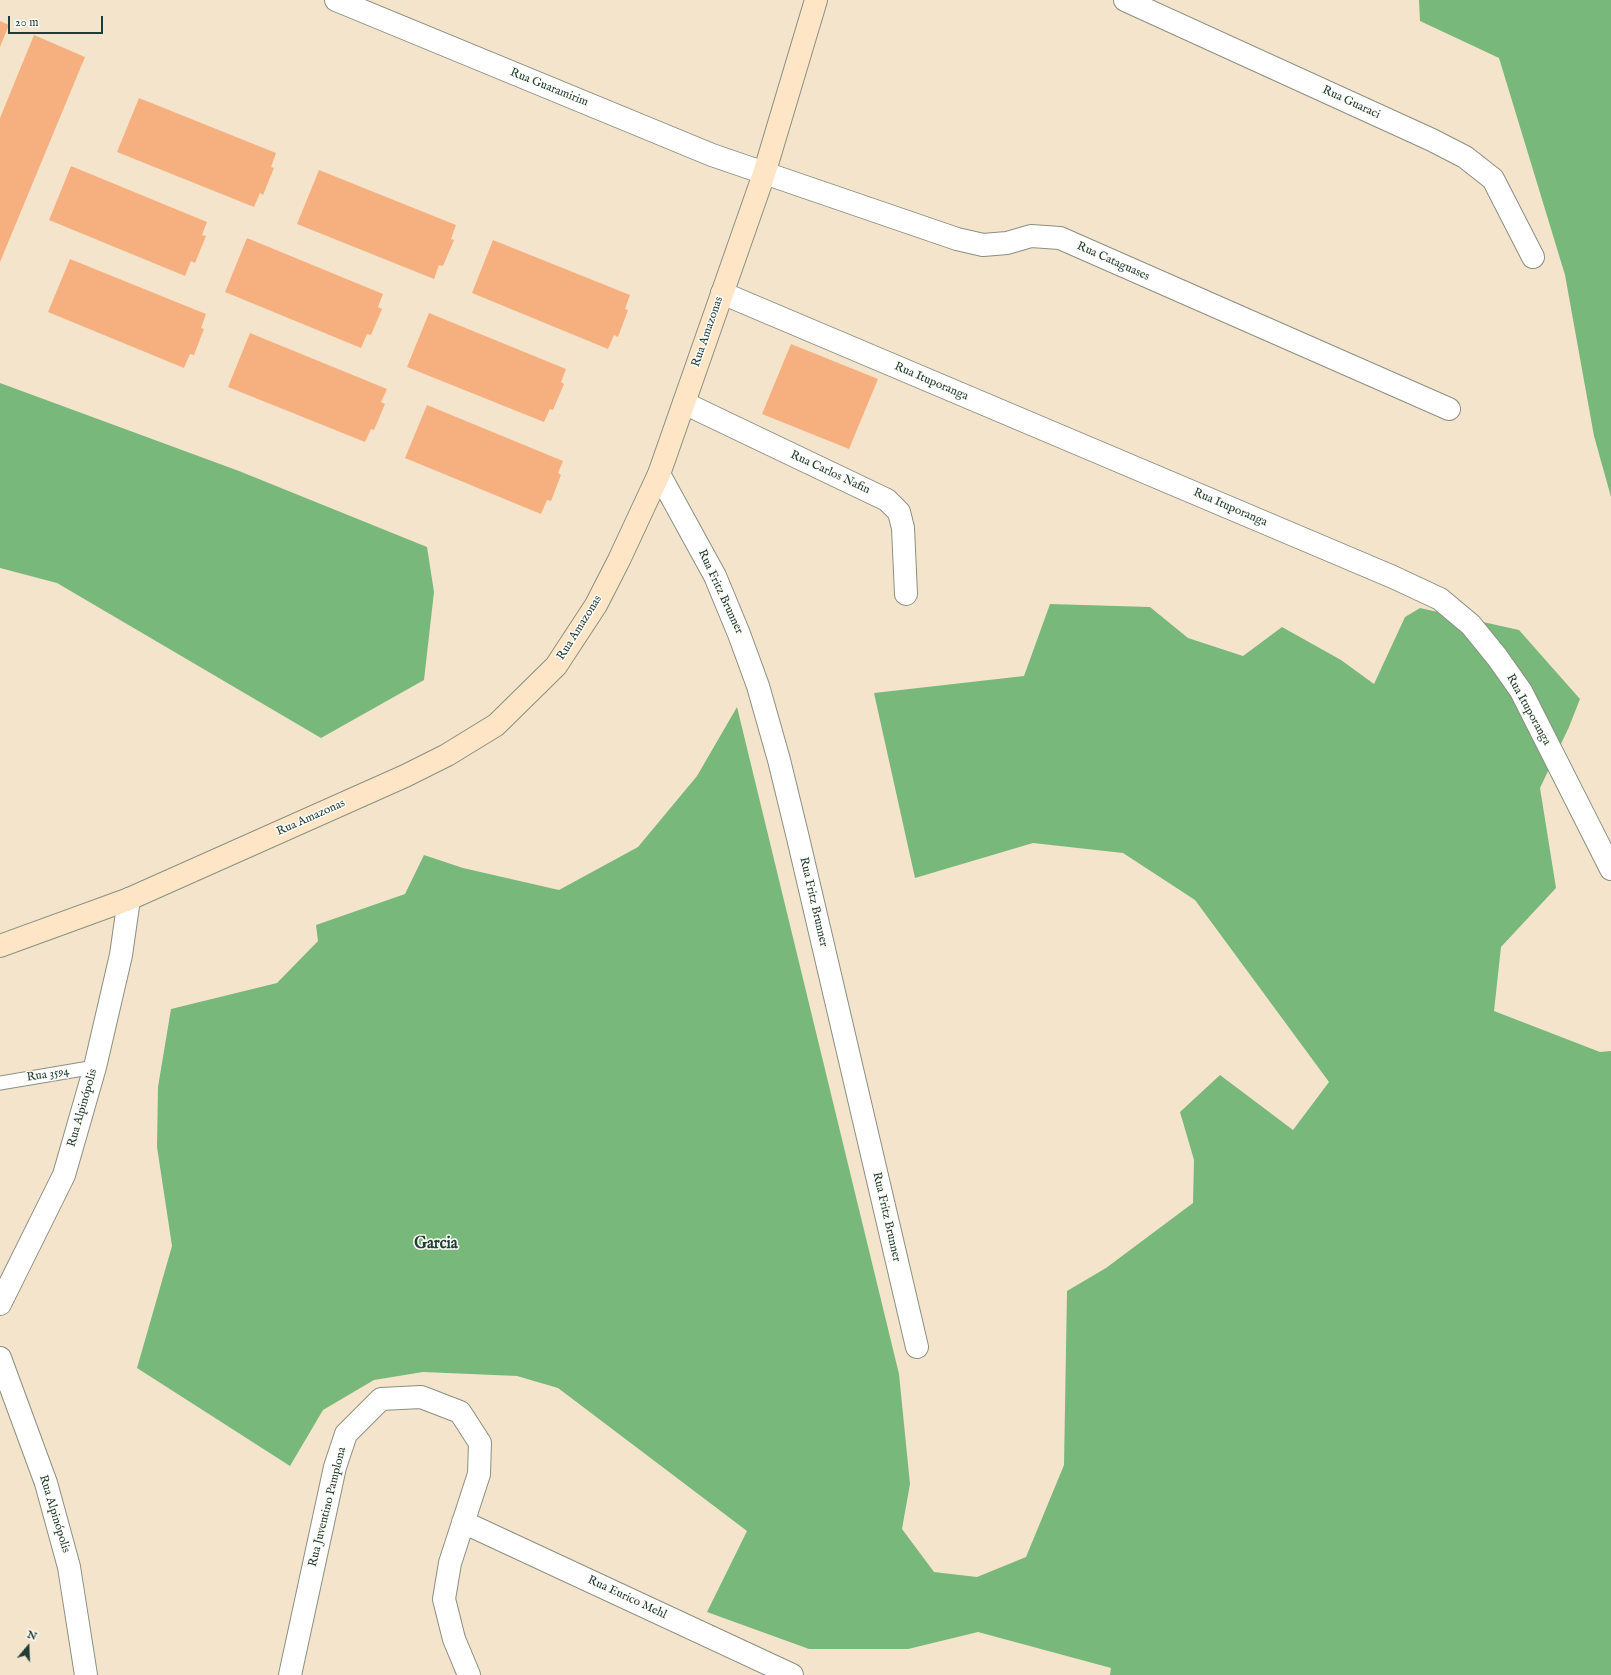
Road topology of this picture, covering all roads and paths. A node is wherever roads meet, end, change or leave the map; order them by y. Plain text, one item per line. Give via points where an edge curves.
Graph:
1 (336, 0) edge
2 (816, 0) edge
3 (1125, 0) edge
4 (764, 174) junction
5 (1533, 257) dead end
6 (722, 292) junction
7 (684, 403) junction
8 (1449, 409) dead end
9 (659, 474) junction
10 (906, 594) dead end
11 (1611, 869) edge
12 (129, 899) junction
13 (0, 946) edge
14 (95, 1067) junction
15 (0, 1082) edge
16 (0, 1304) edge
17 (917, 1347) dead end
18 (0, 1358) edge
19 (463, 1522) junction
20 (86, 1675) edge
21 (290, 1675) edge
22 (469, 1675) edge
23 (792, 1675) edge

1 - 4 street, Rua Guaramirim
2 - 4 main road, Rua Amazonas
3 - 5 street, Rua Guaraci via 1465,157 1493,179
4 - 6 main road, Rua Amazonas
4 - 8 street, Rua Cataguases via 957,240 983,245 1007,243 1031,236 1060,238
6 - 7 main road, Rua Amazonas
6 - 11 street, Rua Ituporanga via 1440,599 1471,625 1521,692
7 - 9 main road, Rua Amazonas
7 - 10 street, Rua Carlos Nafin via 887,500 899,512 903,528
9 - 12 main road, Rua Amazonas via 599,598 560,660 496,725 447,755 405,776
9 - 17 street, Rua Fritz Brunner via 715,576 740,634 758,686 798,838
12 - 13 main road, Rua Amazonas
12 - 14 street, Rua Alpinópolis via 121,955
14 - 15 lane, Rua 3594
14 - 16 street, Rua Alpinópolis via 64,1175
18 - 20 street, Rua Alpinópolis via 46,1483 70,1567
19 - 21 street, Rua Juventino Pamplona via 479,1474 480,1444 460,1412 421,1397 381,1399 346,1434 335,1467
19 - 22 street, Rua Juventino Pamplona via 450,1563 444,1599 454,1639
19 - 23 street, Rua Eurico Mehl

